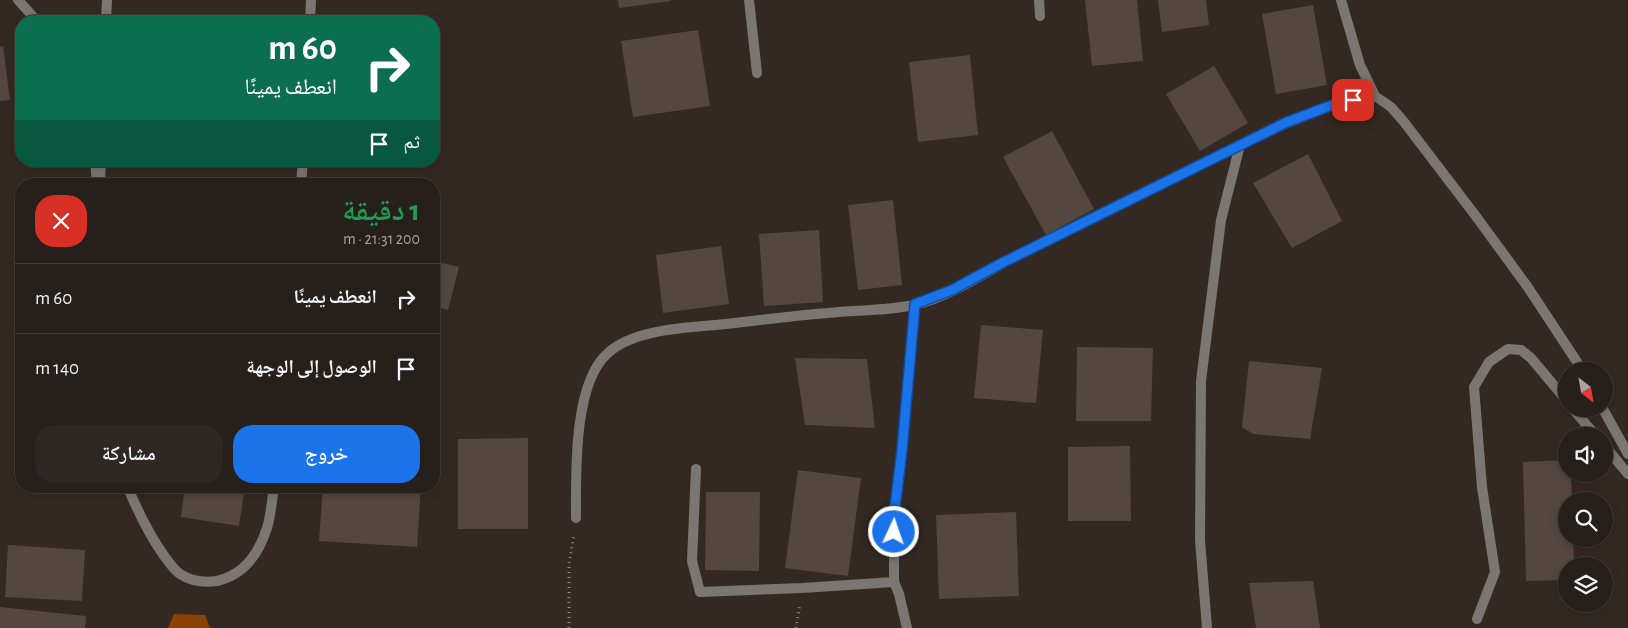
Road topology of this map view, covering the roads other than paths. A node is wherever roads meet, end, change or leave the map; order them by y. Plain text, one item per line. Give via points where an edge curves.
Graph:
1 (18, 0) edge
2 (107, 0) edge
3 (311, 0) edge
4 (748, 0) edge
5 (1039, 0) edge
6 (1341, 0) edge
7 (32, 15) edge
8 (106, 15) edge
9 (310, 15) edge
10 (1040, 16) dead end
11 (757, 73) dead end
12 (1375, 96) junction
13 (1240, 145) junction
14 (915, 304) junction
15 (1577, 362) edge
16 (1558, 390) edge
17 (1608, 418) edge
18 (1628, 454) edge
19 (1613, 456) edge
20 (696, 469) dead end
21 (1628, 474) edge
22 (130, 493) edge
23 (273, 493) edge
24 (576, 518) road end
25 (894, 582) junction
26 (1477, 619) dead end
27 (907, 628) edge
28 (1206, 628) edge

1 - 7 street
2 - 8 street
3 - 9 street
4 - 11 street
5 - 10 street
6 - 12 street via 1360,65
12 - 13 street via 1335,104
12 - 15 street via 1392,107 1469,207
13 - 14 street via 952,290
13 - 28 street via 1221,220 1201,381 1200,540
14 - 24 street via 873,311 682,328 638,337 608,352 598,363 590,381 579,420
14 - 25 street via 894,515
16 - 26 street via 1531,358 1521,350 1508,349 1489,362 1474,387 1482,487 1495,572
17 - 18 street
19 - 21 street
20 - 25 street via 692,561 700,592
22 - 23 street via 154,542 168,561 179,574 201,582 223,579 246,566 267,528
25 - 27 street

